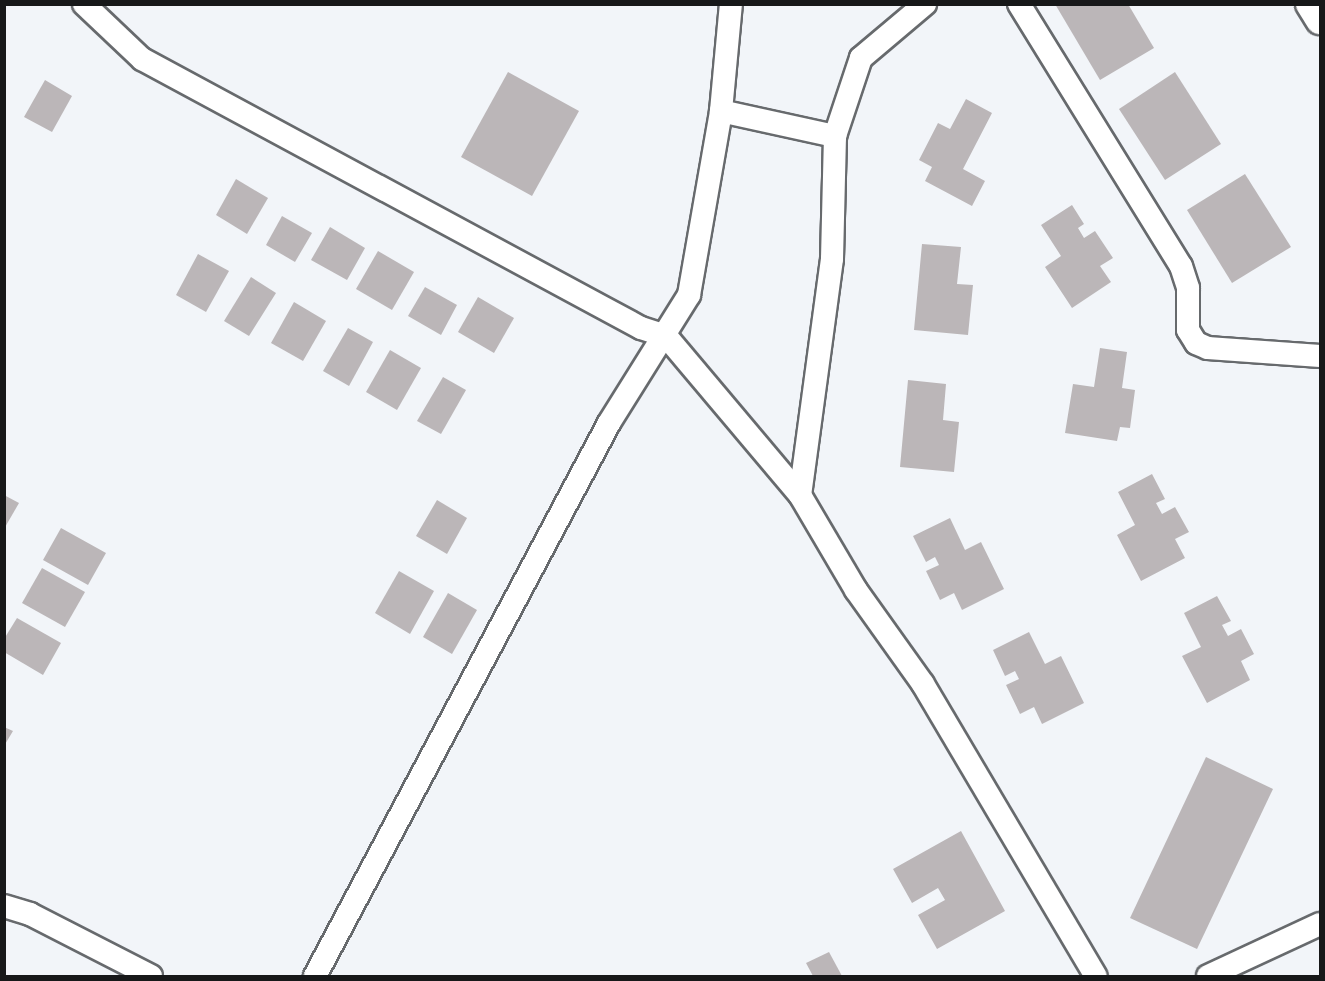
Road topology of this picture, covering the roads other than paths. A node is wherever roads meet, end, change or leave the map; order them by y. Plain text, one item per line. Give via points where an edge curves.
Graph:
1 (84, 4) edge
2 (731, 4) edge
3 (925, 4) edge
4 (1019, 4) edge
5 (1310, 4) edge
6 (1320, 20) edge
7 (721, 111) junction
8 (835, 136) junction
9 (666, 336) junction
10 (1320, 356) edge
11 (800, 495) junction
12 (4, 906) edge
13 (1320, 924) edge
14 (151, 976) edge
15 (315, 976) edge
16 (1096, 976) edge
17 (1208, 976) edge

1 - 9 street via 142,59 641,328
2 - 7 street
3 - 8 street via 861,58
4 - 10 street via 1181,266 1188,288 1188,330 1196,344
5 - 6 street
7 - 8 street
7 - 9 street via 689,295
8 - 11 street via 832,260
9 - 11 street
9 - 15 street via 609,423
11 - 16 street via 856,590 923,684
12 - 14 street via 30,914
13 - 17 street

